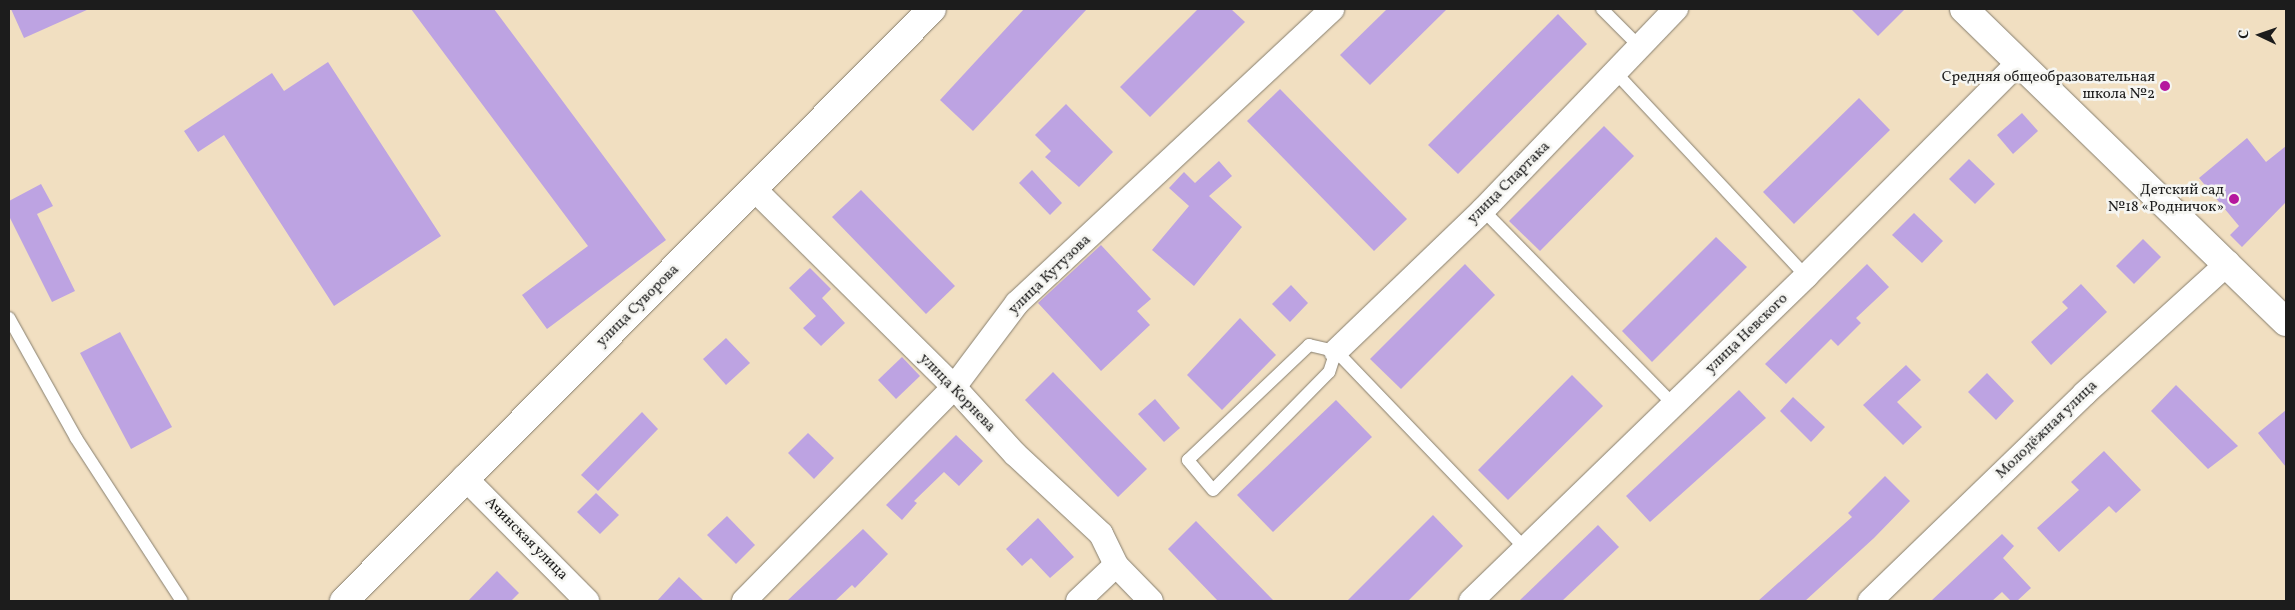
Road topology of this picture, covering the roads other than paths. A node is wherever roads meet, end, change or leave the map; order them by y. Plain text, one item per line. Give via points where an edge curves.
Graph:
1 (932, 9) edge
2 (1332, 9) edge
3 (1602, 9) edge
4 (1676, 9) edge
5 (1964, 9) edge
6 (1641, 48) junction
7 (2018, 63) junction
8 (1616, 73) junction
9 (755, 190) junction
10 (1483, 210) junction
11 (2228, 263) junction
12 (1806, 276) junction
13 (9, 318) edge
14 (2286, 322) edge
15 (1336, 351) junction
16 (954, 387) junction
17 (1674, 405) junction
18 (464, 478) junction
19 (1524, 548) junction
20 (1116, 565) junction
21 (182, 601) edge
22 (344, 601) edge
23 (587, 601) edge
24 (744, 601) edge
25 (1078, 601) edge
26 (1151, 601) edge
27 (1470, 601) edge
28 (1870, 601) edge

1 - 9 street, улица Суворова
2 - 16 street, улица Кутузова via 1018,303
3 - 6 lane
4 - 6 street, улица Спартака
5 - 7 street
6 - 8 street, улица Спартака
7 - 11 street
7 - 12 street, улица Невского
8 - 10 street, улица Спартака
8 - 12 lane
9 - 16 street, улица Корнева
9 - 18 street, улица Суворова
10 - 15 street, улица Спартака
10 - 17 lane
11 - 14 street
11 - 28 street, Молодёжная улица via 2084,394
12 - 17 street, улица Невского
13 - 21 lane via 76,438
15 - 15 lane via 1309,345 1188,460 1214,490 1329,372
15 - 19 lane
16 - 20 street, улица Корнева via 1015,454 1101,534
16 - 24 street, улица Кутузова
17 - 19 street, улица Невского
18 - 22 street, улица Суворова
18 - 23 street, Ачинская улица
19 - 27 street, улица Невского
20 - 25 street
20 - 26 street, улица Корнева

